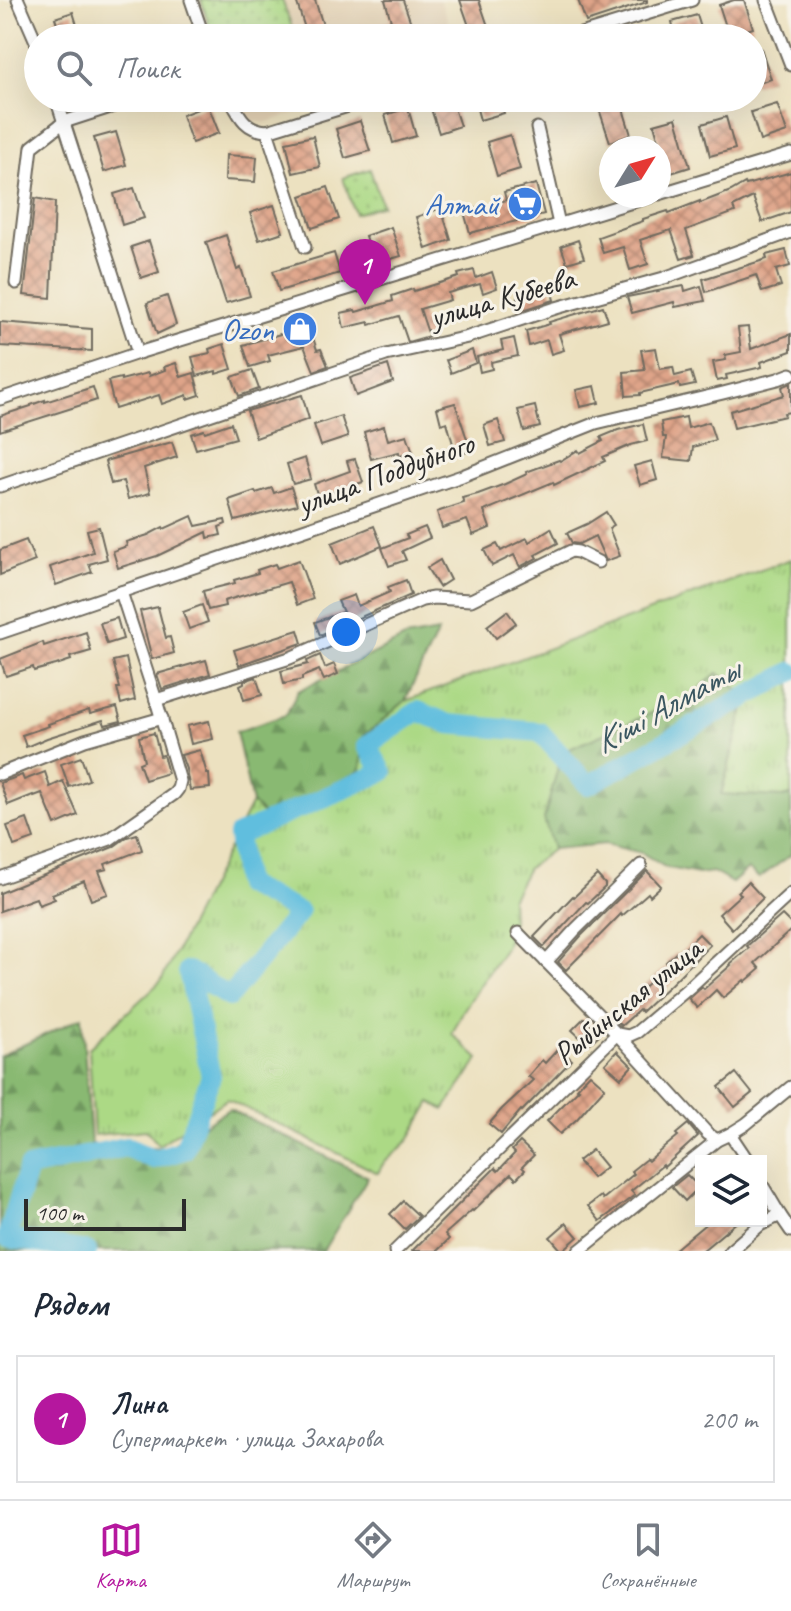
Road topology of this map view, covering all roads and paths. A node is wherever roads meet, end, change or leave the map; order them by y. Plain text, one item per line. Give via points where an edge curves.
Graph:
1 (18, 0) edge
2 (191, 0) edge
3 (692, 0) edge
4 (766, 0) edge
5 (664, 4) edge
6 (28, 24) edge
7 (199, 24) edge
8 (608, 24) edge
9 (791, 65) edge
10 (61, 112) edge
11 (95, 112) edge
12 (239, 112) edge
13 (329, 112) edge
14 (64, 122) junction
15 (537, 128) dead end
16 (267, 131) junction
17 (791, 154) edge
18 (671, 190) edge
19 (612, 208) edge
20 (559, 224) junction
21 (791, 232) edge
22 (305, 247) dead end
23 (16, 283) dead end
24 (138, 353) junction
25 (791, 374) edge
26 (0, 399) edge
27 (0, 486) edge
28 (598, 562) dead end
29 (121, 592) junction
30 (0, 633) edge
31 (156, 700) junction
32 (162, 718) junction
33 (0, 774) edge
34 (641, 865) dead end
35 (0, 878) edge
36 (791, 893) edge
37 (518, 933) dead end
38 (546, 962) junction
39 (617, 1034) junction
40 (791, 1087) edge
41 (730, 1134) junction
42 (717, 1140) junction
43 (744, 1155) edge
44 (767, 1193) edge
45 (780, 1215) junction
46 (791, 1231) edge
47 (395, 1251) edge
48 (579, 1251) edge
49 (730, 1251) edge

1 - 6 street
2 - 7 street
3 - 5 street
4 - 9 street
5 - 8 street
10 - 14 street
11 - 14 street
12 - 16 street via 247,125
13 - 16 street
14 - 23 street via 30,153
14 - 24 street
15 - 20 street
16 - 22 street
17 - 18 street
19 - 20 street
20 - 24 street
21 - 27 street, улица Кубеева via 664,278 468,337 386,355
24 - 26 street
25 - 29 street, улица Поддубного via 596,423 462,476
28 - 31 street via 571,551 471,600 422,600 290,658
29 - 30 street, улица Поддубного
29 - 31 street
31 - 32 street
32 - 33 street via 85,740
32 - 35 street via 180,781 174,794 110,839
34 - 38 street
36 - 39 street, Рыбинская улица via 637,1032
37 - 38 street
38 - 39 street
39 - 42 street
39 - 47 street, Рыбинская улица
40 - 41 street
41 - 42 street
41 - 43 street
42 - 48 street
44 - 45 street
45 - 46 street
45 - 49 street

